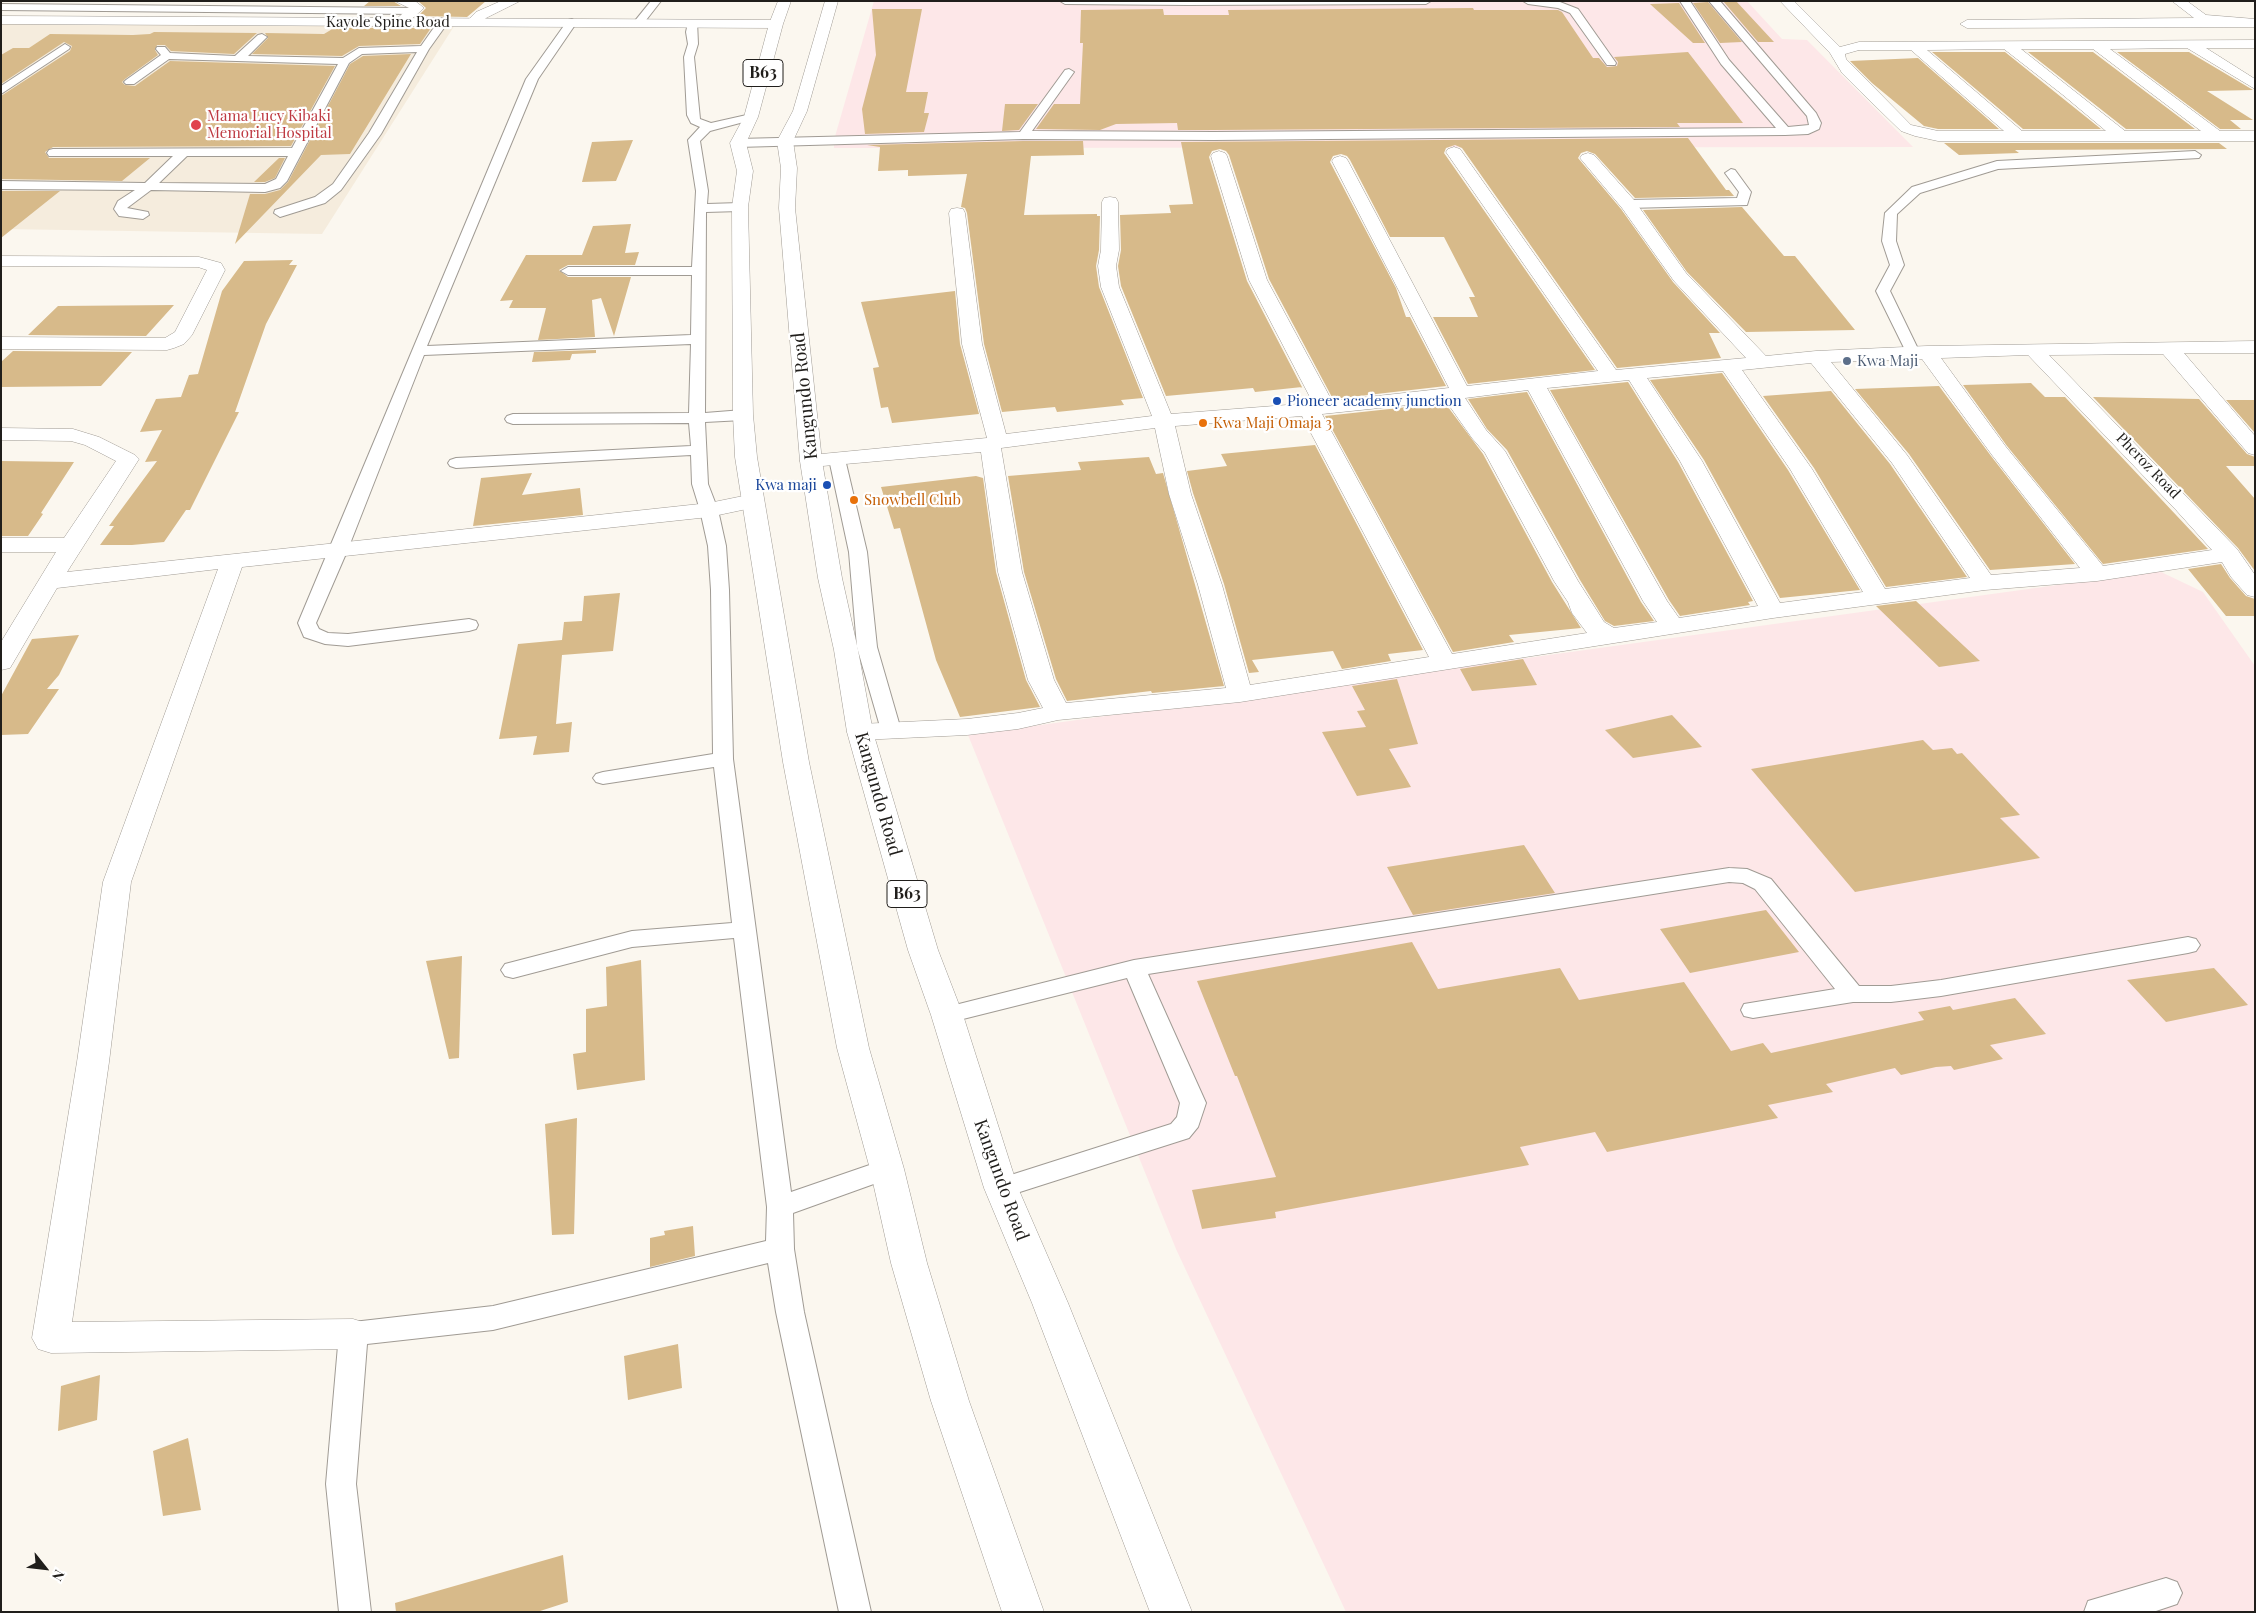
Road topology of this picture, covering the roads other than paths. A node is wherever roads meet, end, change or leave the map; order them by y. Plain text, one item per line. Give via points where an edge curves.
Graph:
1 (401, 1) edge
2 (514, 1) edge
3 (656, 1) edge
4 (785, 1) edge
5 (832, 1) edge
6 (1065, 1) edge
7 (1426, 1) edge
8 (1528, 1) edge
9 (1685, 1) edge
10 (1714, 1) edge
11 (1786, 1) edge
12 (2178, 1) edge
13 (1188, 2) edge
14 (1, 7) edge
15 (413, 11) junction
16 (1, 20) edge
17 (402, 21) junction
18 (444, 21) junction
19 (474, 21) junction
20 (282, 22) junction
21 (572, 22) junction
22 (639, 22) junction
23 (693, 22) junction
24 (2227, 22) junction
25 (2255, 23) edge
26 (776, 24) junction
27 (1967, 24) dead end
28 (2255, 44) edge
29 (2191, 45) junction
30 (2008, 46) junction
31 (2098, 46) junction
32 (65, 47) dead end
33 (1916, 47) junction
34 (424, 49) junction
35 (1837, 52) junction
36 (238, 59) junction
37 (345, 61) junction
38 (1611, 63) dead end
39 (1069, 72) dead end
40 (130, 82) dead end
41 (2255, 86) edge
42 (1, 91) edge
43 (751, 117) junction
44 (710, 127) junction
45 (1785, 131) junction
46 (1022, 135) junction
47 (2017, 135) junction
48 (2120, 135) junction
49 (2255, 136) edge
50 (2218, 137) junction
51 (785, 141) junction
52 (738, 142) junction
53 (184, 152) junction
54 (295, 152) junction
55 (1454, 152) dead end
56 (53, 153) dead end
57 (2195, 155) dead end
58 (1219, 156) dead end
59 (1588, 158) dead end
60 (1340, 161) dead end
61 (1731, 174) dead end
62 (1, 185) edge
63 (26, 186) junction
64 (148, 187) junction
65 (9, 197) dead end
66 (1110, 202) dead end
67 (1628, 204) junction
68 (740, 207) junction
69 (700, 208) junction
70 (280, 213) dead end
71 (958, 213) dead end
72 (144, 215) dead end
73 (1, 261) edge
74 (568, 271) dead end
75 (700, 272) junction
76 (698, 339) junction
77 (1, 343) edge
78 (2168, 347) junction
79 (2255, 347) edge
80 (2033, 349) junction
81 (418, 351) junction
82 (1920, 352) junction
83 (1816, 357) junction
84 (1762, 363) junction
85 (1728, 364) junction
86 (1634, 373) junction
87 (1611, 376) junction
88 (1534, 383) junction
89 (1456, 394) junction
90 (1316, 408) junction
91 (743, 415) junction
92 (697, 418) junction
93 (513, 419) dead end
94 (1164, 421) junction
95 (1, 434) edge
96 (994, 443) junction
97 (2255, 449) edge
98 (699, 450) junction
99 (824, 460) junction
100 (456, 463) dead end
101 (753, 501) junction
102 (709, 510) junction
103 (1, 545) edge
104 (71, 545) junction
105 (339, 549) junction
106 (233, 561) junction
107 (2241, 566) edge
108 (2097, 574) junction
109 (50, 582) junction
110 (1985, 582) junction
111 (2255, 590) edge
112 (1878, 598) junction
113 (1773, 611) junction
114 (469, 625) dead end
115 (1672, 626) junction
116 (10, 634) edge
117 (1607, 635) junction
118 (856, 648) junction
119 (1444, 662) junction
120 (1, 663) edge
121 (1240, 694) junction
122 (1058, 712) junction
123 (891, 730) junction
124 (860, 732) junction
125 (723, 759) junction
126 (603, 778) dead end
127 (744, 930) junction
128 (2188, 944) dead end
129 (1134, 968) junction
130 (513, 970) dead end
131 (1853, 994) junction
132 (1753, 1010) dead end
133 (947, 1015) junction
134 (887, 1169) junction
135 (1001, 1188) junction
136 (780, 1207) junction
137 (780, 1250) junction
138 (353, 1334) junction
139 (2166, 1593) dead end
140 (355, 1612) edge
141 (855, 1612) edge
142 (1023, 1612) edge
143 (1172, 1612) edge
144 (2100, 1612) edge

1 - 15 main road via 414,5 417,8
2 - 19 main road
3 - 22 lane
4 - 26 main road, B63
5 - 51 main road, B63 via 800,111
6 - 13 lane
7 - 13 lane
8 - 38 lane via 1560,5 1574,11
9 - 45 lane via 1725,62
10 - 45 lane via 1812,115 1815,127
11 - 35 main road
12 - 24 main road via 2202,18
14 - 15 lane
15 - 17 main road
16 - 20 main road, Kayole Spine Road
17 - 18 main road, Kayole Spine Road
17 - 20 main road, Kayole Spine Road
18 - 19 main road, Kayole Spine Road
18 - 34 lane
19 - 21 main road, Kayole Spine Road
20 - 36 lane
21 - 22 main road, Kayole Spine Road
21 - 81 lane via 532,79
22 - 23 main road, Kayole Spine Road
23 - 26 main road, Kayole Spine Road
23 - 44 lane via 689,57 692,115 695,121
24 - 25 main road
24 - 27 main road
26 - 43 main road, B63
28 - 29 main road
29 - 31 main road
29 - 41 main road
30 - 31 main road
30 - 33 main road
30 - 48 main road
31 - 50 main road
32 - 42 lane
33 - 35 main road via 1860,46
33 - 47 main road
34 - 37 lane via 360,51
34 - 70 lane via 375,134 337,187 320,200
35 - 47 main road via 1847,70 1906,128 1938,136
36 - 37 lane
36 - 40 lane via 164,53
37 - 54 lane
39 - 46 lane
43 - 44 lane
43 - 52 main road, B63
44 - 69 lane via 694,140 702,191
45 - 46 lane
46 - 51 lane
47 - 48 main road
48 - 50 main road
49 - 50 main road
51 - 52 lane
51 - 99 main road, Kangundo Road / B63 via 787,208
52 - 68 main road via 744,171
53 - 54 lane
53 - 56 lane
53 - 64 lane
54 - 64 lane via 281,182 265,188
55 - 87 main road
57 - 82 lane via 1998,165 1916,190 1890,213 1889,241 1897,265 1883,292
58 - 90 main road via 1258,280
59 - 67 main road
60 - 89 main road
61 - 67 lane via 1745,192 1742,202
62 - 63 lane
63 - 64 lane
63 - 65 lane
64 - 72 lane via 120,209 124,213
66 - 94 main road via 1107,266 1110,287
67 - 84 main road via 1680,277
68 - 69 lane
68 - 91 main road
69 - 75 lane
71 - 96 main road via 972,344
73 - 77 main road via 199,262 210,264 216,270 183,335 166,344
74 - 75 lane
75 - 76 lane
76 - 81 lane
76 - 92 lane
78 - 79 main road
78 - 80 main road
78 - 97 main road
80 - 82 main road
80 - 107 main road, Pheroz Road
81 - 105 lane
82 - 83 main road
82 - 108 main road
83 - 84 main road
83 - 110 main road via 1900,459
84 - 85 main road
85 - 86 main road
85 - 112 main road via 1802,469
86 - 87 main road
86 - 113 main road via 1691,461
87 - 88 main road
88 - 89 main road
88 - 115 main road
89 - 90 main road
89 - 117 main road via 1479,434 1494,452 1584,613 1595,627
90 - 94 main road
90 - 119 main road
91 - 92 lane
91 - 101 main road
92 - 93 lane
92 - 98 lane
94 - 96 main road
94 - 121 main road via 1180,494 1210,584
95 - 104 main road via 73,435 92,440 128,460
96 - 99 main road
96 - 122 main road via 1010,572 1041,680
98 - 100 lane
98 - 102 lane via 700,484
99 - 118 main road, Kangundo Road / B63 via 830,578
101 - 102 main road
101 - 134 main road via 796,762 853,1048
102 - 105 main road
102 - 125 lane via 717,546 720,590
103 - 104 main road
104 - 109 main road
105 - 106 main road
105 - 114 lane via 307,623 311,633 348,640
106 - 109 main road
106 - 138 main road via 117,882 51,1338
107 - 108 main road
107 - 111 main road, Pheroz Road
108 - 110 main road
109 - 116 main road
110 - 112 main road
112 - 113 main road
113 - 115 main road
115 - 117 main road
116 - 120 main road
117 - 119 main road
118 - 123 lane
118 - 124 main road, Kangundo Road / B63
119 - 121 main road
121 - 122 main road
122 - 123 main road via 967,727
123 - 124 main road
124 - 133 main road, Kangundo Road / B63 via 923,950
125 - 126 lane
125 - 127 lane
127 - 130 lane via 632,939
127 - 136 lane
128 - 131 lane via 1941,988 1890,994
129 - 131 lane via 1729,875 1747,876 1763,884
129 - 133 lane
129 - 135 lane via 1193,1103 1190,1120 1180,1131
131 - 132 lane
133 - 135 main road, Kangundo Road / B63
134 - 136 lane
134 - 142 main road via 909,1263 950,1401
135 - 143 main road, Kangundo Road / B63
136 - 137 lane
137 - 138 lane via 493,1318
137 - 141 lane via 794,1332
138 - 140 lane via 341,1484
139 - 144 lane

